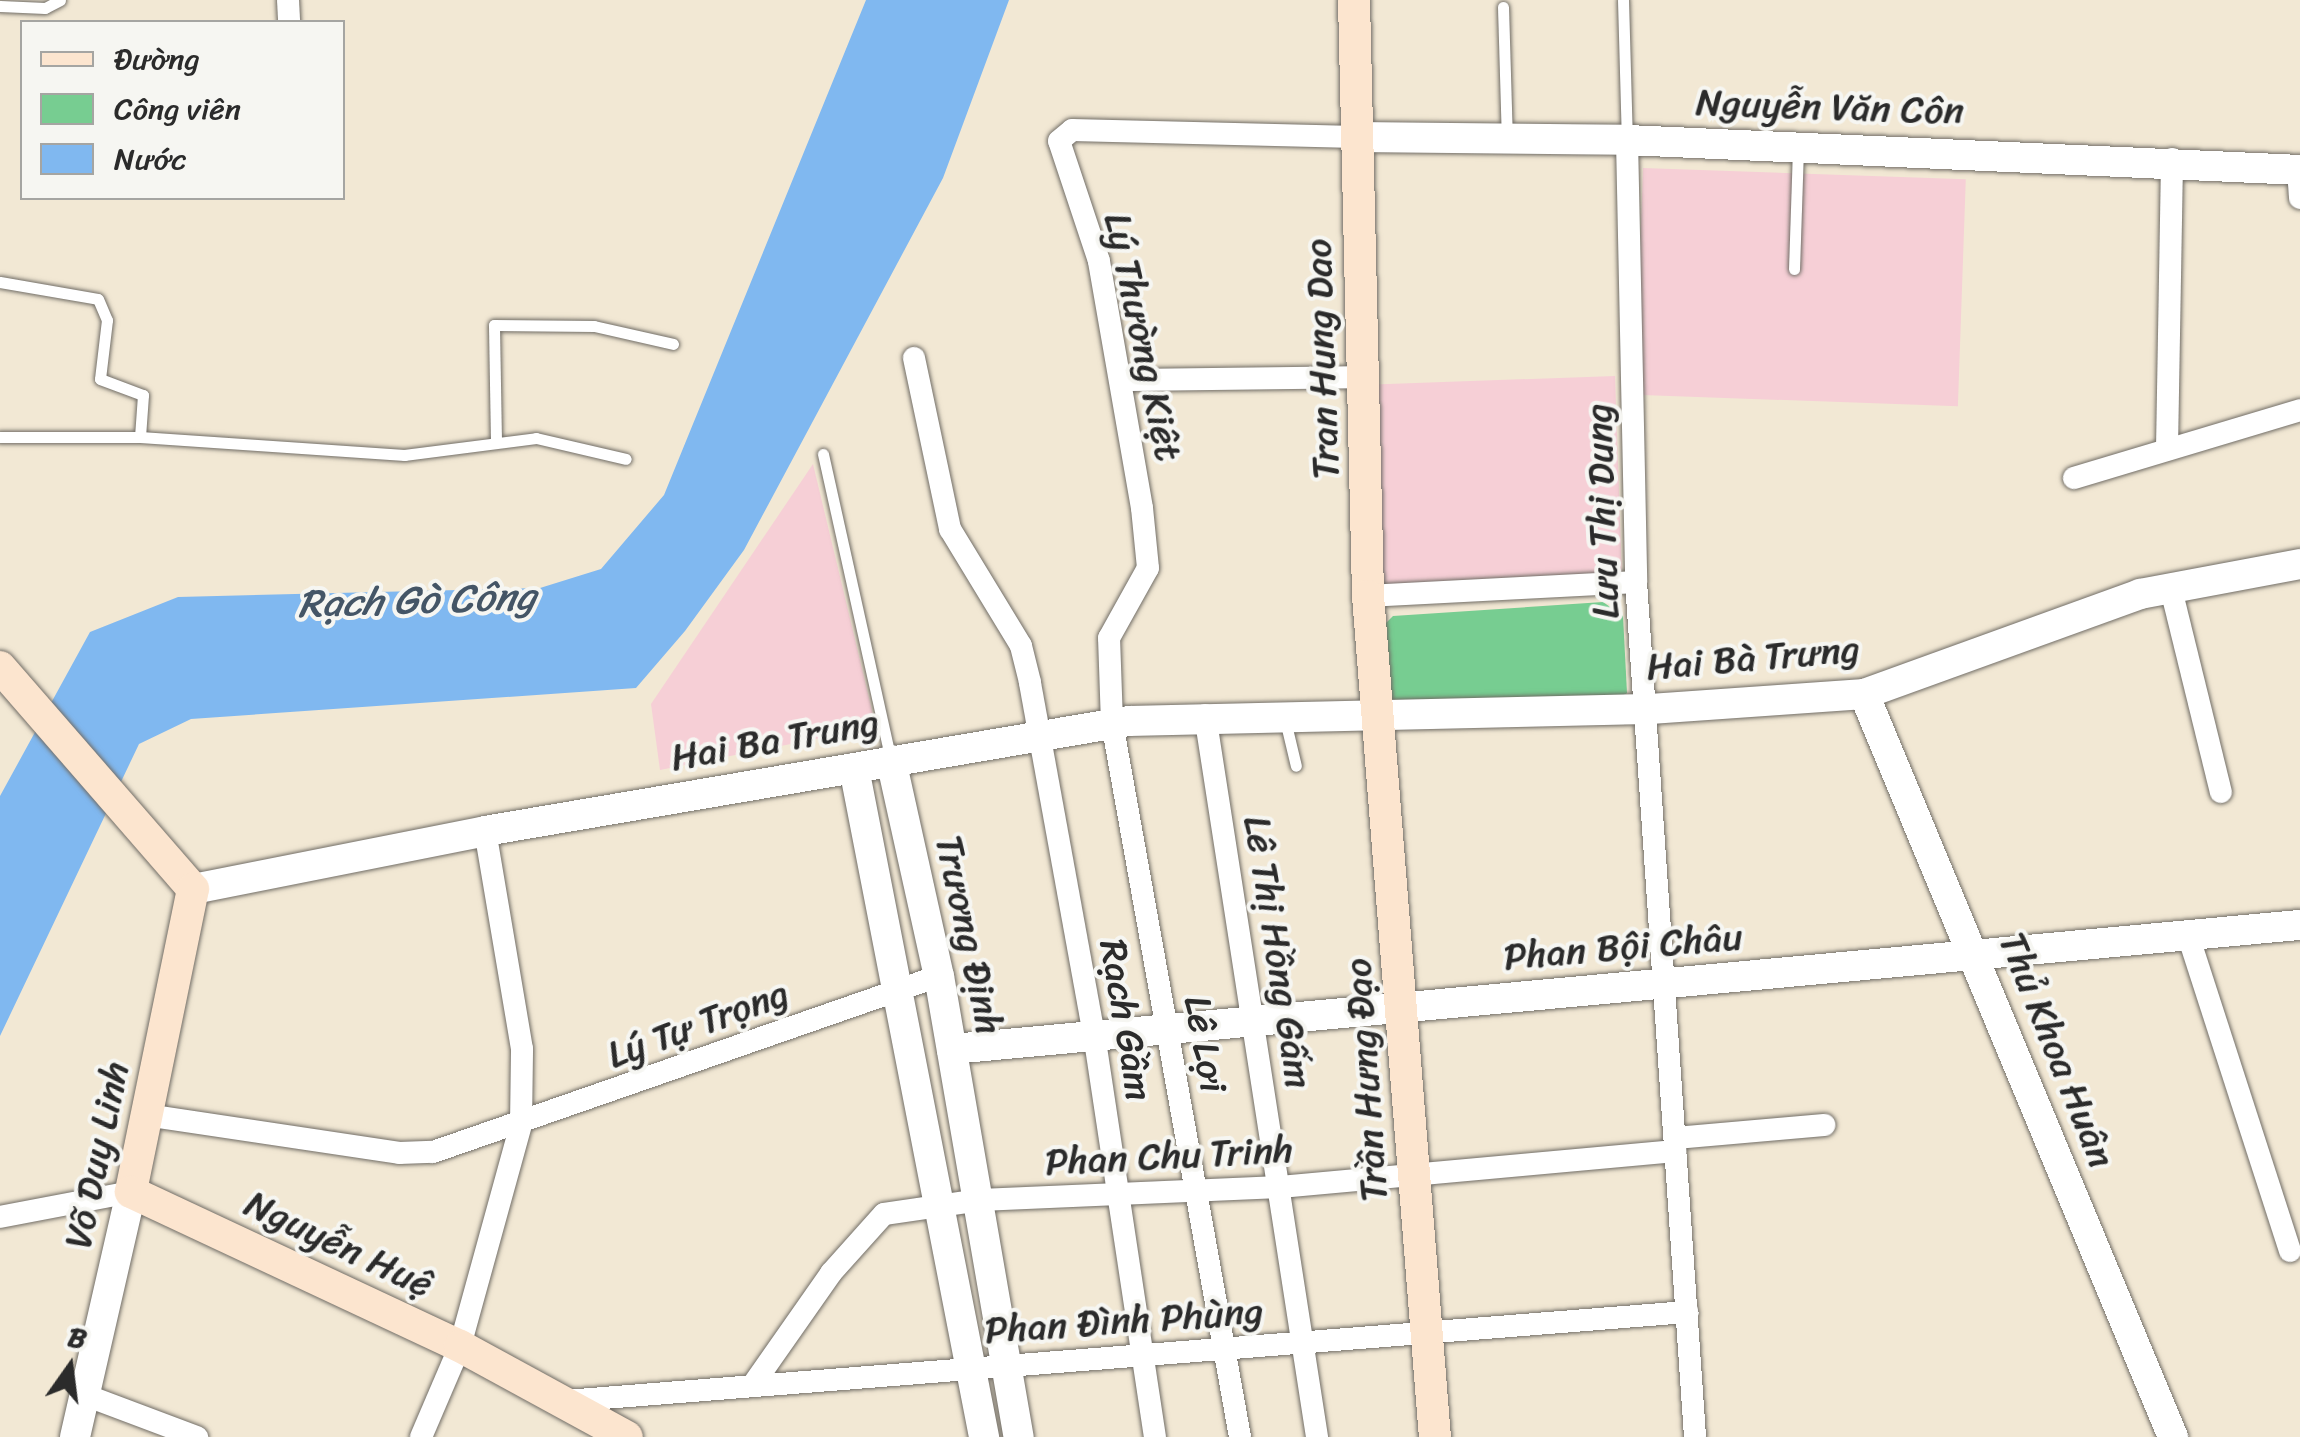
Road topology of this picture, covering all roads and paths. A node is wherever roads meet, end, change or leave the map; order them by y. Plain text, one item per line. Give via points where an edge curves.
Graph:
1 (60, 0) edge
2 (1354, 0) edge
3 (1624, 0) edge
4 (0, 6) edge
5 (1503, 6) dead end
6 (1356, 137) junction
7 (1507, 138) junction
8 (1627, 140) junction
9 (1798, 146) junction
10 (2172, 159) junction
11 (2299, 179) edge
12 (1794, 269) dead end
13 (0, 282) edge
14 (674, 344) dead end
15 (914, 358) dead end
16 (1363, 377) junction
17 (1122, 380) junction
18 (2300, 410) edge
19 (0, 437) edge
20 (140, 437) junction
21 (496, 441) junction
22 (2167, 450) junction
23 (823, 454) dead end
24 (626, 459) dead end
25 (2074, 478) dead end
26 (2300, 564) edge
27 (1636, 582) junction
28 (2171, 588) junction
29 (1368, 596) junction
30 (0, 667) edge
31 (1864, 694) junction
32 (1650, 709) junction
33 (1205, 715) junction
34 (1284, 716) junction
35 (1375, 716) junction
36 (1112, 723) junction
37 (1039, 734) junction
38 (892, 760) junction
39 (1296, 766) dead end
40 (854, 768) junction
41 (2221, 792) dead end
42 (484, 831) junction
43 (193, 889) junction
44 (2300, 925) edge
45 (2188, 935) junction
46 (1976, 956) junction
47 (938, 976) junction
48 (1665, 984) junction
49 (899, 989) junction
50 (1401, 1006) junction
51 (1254, 1023) junction
52 (1166, 1029) junction
53 (1094, 1034) junction
54 (952, 1049) junction
55 (146, 1114) junction
56 (521, 1124) junction
57 (1824, 1126) dead end
58 (1675, 1145) junction
59 (1413, 1176) junction
60 (1280, 1186) junction
61 (1195, 1190) junction
62 (132, 1192) junction
63 (1119, 1195) junction
64 (980, 1200) junction
65 (940, 1204) junction
66 (0, 1217) edge
67 (2290, 1250) dead end
68 (1687, 1312) junction
69 (1427, 1332) junction
70 (1305, 1343) junction
71 (460, 1346) junction
72 (1226, 1350) junction
73 (1144, 1355) junction
74 (1006, 1364) junction
75 (973, 1368) junction
76 (752, 1386) junction
77 (85, 1395) junction
78 (566, 1400) junction
79 (75, 1437) edge
80 (197, 1437) edge
81 (421, 1437) edge
82 (627, 1437) edge
83 (984, 1437) edge
84 (1019, 1437) edge
85 (1155, 1437) edge
86 (1240, 1437) edge
87 (1317, 1437) edge
88 (1435, 1437) edge
89 (1695, 1437) edge
90 (2173, 1437) edge

1 - 4 lane via 45,8
2 - 6 main road, Tran Hung Dao
3 - 8 lane, Lưu Thị Dung
5 - 7 lane
6 - 7 street, Nguyễn Văn Côn
6 - 16 main road, Tran Hung Dao
6 - 17 street, Lý Thường Kiệt via 1064,133 1061,160 1099,261
7 - 8 street, Nguyễn Văn Côn
8 - 9 street, Nguyễn Văn Côn
8 - 27 street, Lưu Thị Dung
9 - 10 street, Nguyễn Văn Côn
9 - 12 lane
10 - 11 street, Nguyễn Văn Côn
10 - 22 street
13 - 20 lane via 98,299 107,320 100,379 143,395
14 - 21 lane via 594,326 494,325
15 - 37 street, Rạch Gầm via 950,529 1021,646
16 - 17 street
16 - 29 main road, Tran Hung Dao
17 - 36 street, Lý Thường Kiệt via 1148,568 1108,638
18 - 22 street
19 - 20 lane
20 - 21 lane via 404,455
21 - 24 lane via 536,438
22 - 25 street
23 - 38 lane, Trương Định
26 - 28 street, Hai Bà Trưng
27 - 29 street
27 - 32 street, Lưu Thị Dung
28 - 31 street, Hai Bà Trưng
28 - 41 street
29 - 35 main road, Tran Hung Dao
30 - 43 main road
31 - 32 street, Hai Bà Trưng
31 - 46 street, Thủ Khoa Huân
32 - 35 street, Hai Bà Trưng
32 - 48 street, Lưu Thị Dung
33 - 34 street, Hai Ba Trung
33 - 36 street, Hai Ba Trung
33 - 51 street, Lê Thị Hồng Gấm
34 - 35 street, Hai Ba Trung
34 - 39 lane
35 - 50 main road, Trần Hưng Đạo
36 - 37 street, Hai Ba Trung
36 - 52 street, Lê Lợi
37 - 38 street, Hai Ba Trung
37 - 53 street, Rạch Gầm
38 - 40 street, Hai Ba Trung
38 - 47 street, Trương Định
40 - 42 street, Hai Ba Trung
40 - 49 street, Trương Định
42 - 43 street, Hai Ba Trung
42 - 56 street via 522,1050
43 - 55 main road, Võ Duy Linh
44 - 45 street, Phan Bội Châu
45 - 46 street, Phan Bội Châu
45 - 67 street
46 - 48 street, Phan Bội Châu
46 - 90 street, Thủ Khoa Huân
47 - 49 street, Lý Tự Trọng
47 - 54 street, Trương Định
48 - 50 street, Phan Bội Châu
48 - 58 street, Lưu Thị Dung
49 - 56 street, Lý Tự Trọng
49 - 65 street, Trương Định
50 - 51 street, Phan Bội Châu
50 - 59 main road, Trần Hưng Đạo
51 - 52 street, Phan Bội Châu
51 - 60 street, Lê Thị Hồng Gấm
52 - 53 street, Phan Bội Châu
52 - 61 street, Lê Lợi
53 - 54 street, Phan Bội Châu
53 - 63 street, Rạch Gầm
54 - 64 street, Trương Định
55 - 56 street, Lý Tự Trọng via 399,1152 433,1152
55 - 62 main road, Võ Duy Linh
56 - 71 street
57 - 58 street, Phan Chu Trinh
58 - 59 street, Phan Chu Trinh
58 - 68 street, Lưu Thị Dung
59 - 60 street, Phan Chu Trinh
59 - 69 main road, Trần Hưng Đạo
60 - 61 street, Phan Chu Trinh
60 - 70 street, Lê Thị Hồng Gấm
61 - 63 street, Phan Chu Trinh
61 - 72 street, Lê Lợi
62 - 66 street
62 - 71 main road, Nguyễn Huệ
62 - 77 street, Võ Duy Linh
63 - 64 street, Phan Chu Trinh
63 - 73 street, Rạch Gầm
64 - 65 street, Phan Chu Trinh
64 - 74 street, Trương Định
65 - 75 street, Trương Định
65 - 76 street, Phan Chu Trinh via 876,1220
68 - 69 street, Phan Đình Phùng
68 - 89 street, Lưu Thị Dung
69 - 70 street, Phan Đình Phùng
69 - 88 main road, Trần Hưng Đạo
70 - 72 street, Phan Đình Phùng
70 - 87 street, Lê Thị Hồng Gấm
71 - 78 main road, Nguyễn Huệ
71 - 81 street
72 - 73 street, Phan Đình Phùng
72 - 86 street, Lê Lợi
73 - 74 street, Phan Đình Phùng
73 - 85 street, Rạch Gầm
74 - 75 street, Phan Đình Phùng
74 - 84 street, Trương Định
75 - 76 street, Phan Đình Phùng
75 - 83 street, Trương Định
76 - 78 street, Phan Đình Phùng
77 - 79 street, Võ Duy Linh
77 - 80 street
78 - 82 main road, Nguyễn Huệ

